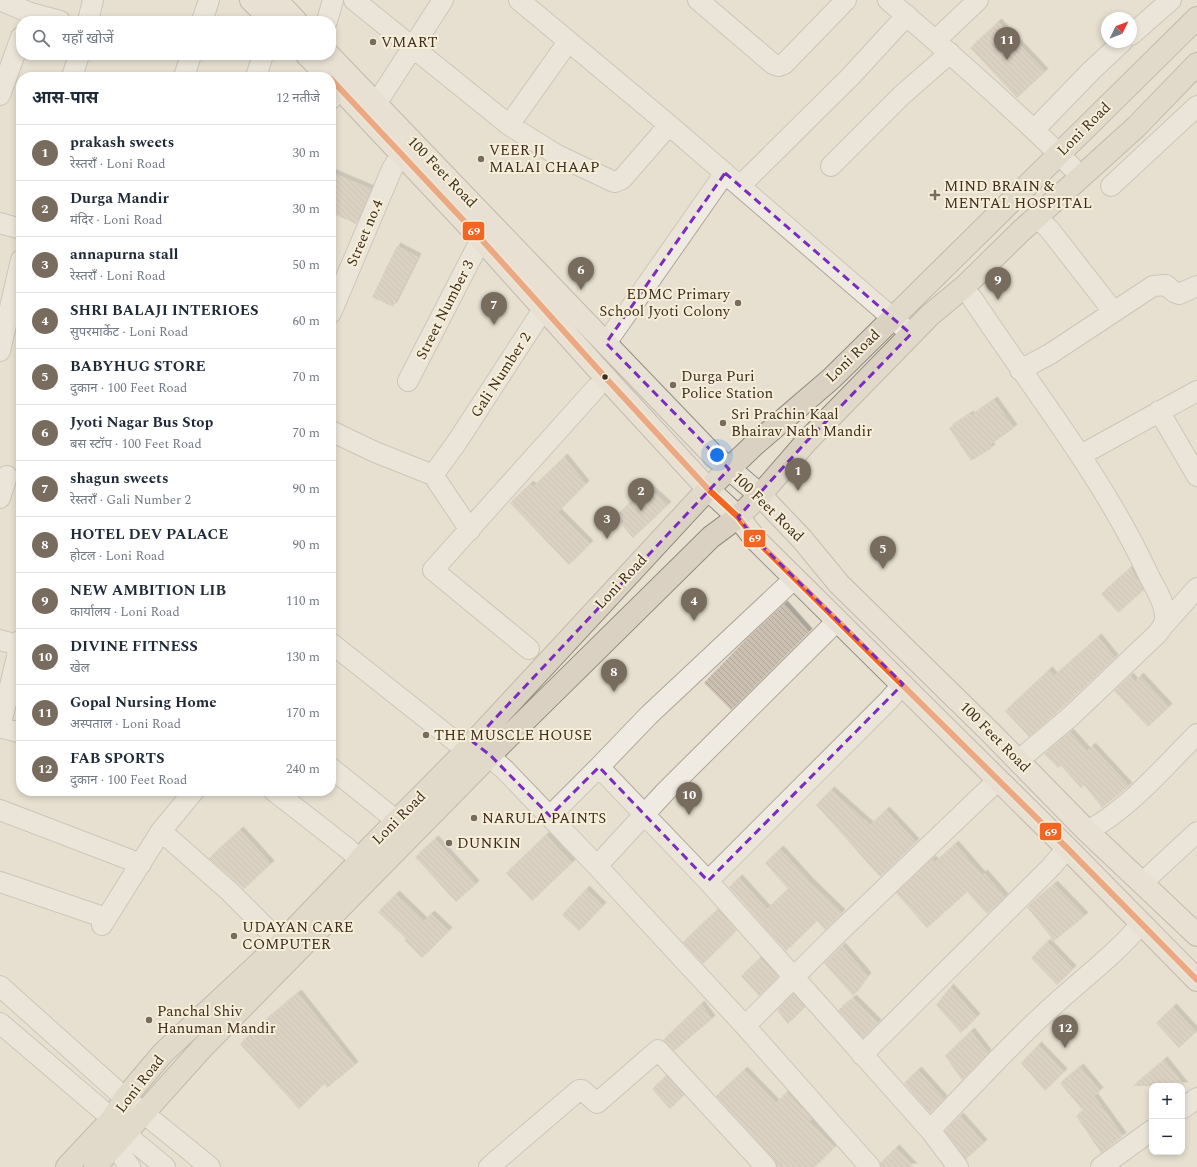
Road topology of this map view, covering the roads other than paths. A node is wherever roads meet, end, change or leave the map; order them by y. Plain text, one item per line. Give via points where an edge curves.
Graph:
1 (0, 0) edge
2 (93, 0) edge
3 (209, 0) edge
4 (251, 0) edge
5 (276, 0) edge
6 (333, 0) edge
7 (354, 0) edge
8 (443, 0) edge
9 (519, 0) edge
10 (698, 0) edge
11 (846, 0) edge
12 (888, 0) edge
13 (978, 0) edge
14 (1171, 0) edge
15 (907, 15) junction
16 (26, 16) edge
17 (89, 16) edge
18 (204, 16) edge
19 (267, 16) edge
20 (291, 16) edge
21 (328, 16) edge
22 (1197, 18) edge
23 (1137, 30) edge
24 (936, 40) junction
25 (568, 42) junction
26 (411, 48) junction
27 (1116, 48) edge
28 (16, 51) edge
29 (950, 53) junction
30 (77, 60) edge
31 (189, 60) edge
32 (261, 60) edge
33 (1197, 64) edge
34 (74, 72) edge
35 (186, 72) edge
36 (257, 72) edge
37 (336, 78) edge
38 (336, 83) edge
39 (0, 94) edge
40 (376, 104) junction
41 (1197, 106) edge
42 (509, 125) junction
43 (669, 125) junction
44 (1034, 130) junction
45 (1060, 153) junction
46 (401, 155) junction
47 (830, 166) dead end
48 (725, 173) junction
49 (1081, 177) junction
50 (740, 186) junction
51 (1111, 186) dead end
52 (1036, 217) junction
53 (0, 223) edge
54 (16, 228) edge
55 (481, 239) junction
56 (1197, 286) edge
57 (972, 298) dead end
58 (336, 300) edge
59 (16, 301) edge
60 (544, 308) junction
61 (1113, 312) junction
62 (893, 318) junction
63 (13, 326) edge
64 (911, 334) junction
65 (606, 343) junction
66 (0, 351) edge
67 (1020, 370) junction
68 (408, 381) dead end
69 (596, 388) dead end
70 (1197, 391) edge
71 (1159, 411) junction
72 (336, 433) edge
73 (1081, 455) junction
74 (729, 469) junction
75 (434, 475) junction
76 (7, 476) dead end
77 (1197, 476) edge
78 (708, 489) junction
79 (760, 495) junction
80 (0, 498) edge
81 (738, 517) junction
82 (470, 530) junction
83 (795, 578) junction
84 (1197, 588) edge
85 (838, 620) junction
86 (1163, 626) junction
87 (0, 640) edge
88 (16, 643) edge
89 (336, 647) edge
90 (529, 649) dead end
91 (16, 661) edge
92 (902, 684) junction
93 (0, 728) edge
94 (16, 732) edge
95 (1197, 734) edge
96 (469, 746) junction
97 (490, 755) junction
98 (1019, 760) junction
99 (599, 767) junction
100 (336, 772) edge
101 (998, 780) junction
102 (190, 796) edge
103 (280, 796) edge
104 (0, 810) edge
105 (644, 814) junction
106 (550, 816) junction
107 (397, 821) junction
108 (161, 831) junction
109 (1087, 832) junction
110 (1197, 832) edge
111 (1067, 848) junction
112 (141, 864) junction
113 (368, 866) junction
114 (597, 866) junction
115 (708, 881) junction
116 (0, 882) edge
117 (1142, 883) junction
118 (1120, 903) junction
119 (1141, 924) junction
120 (1197, 935) edge
121 (280, 943) junction
122 (793, 977) junction
123 (1197, 980) edge
124 (0, 986) edge
125 (0, 1023) edge
126 (745, 1026) junction
127 (862, 1055) junction
128 (125, 1098) junction
129 (145, 1111) junction
130 (930, 1130) junction
131 (1149, 1132) edge
132 (122, 1135) junction
133 (755, 1163) edge
134 (67, 1167) edge
135 (95, 1167) edge
136 (130, 1167) edge
137 (165, 1167) edge
138 (210, 1167) edge
139 (489, 1167) edge
140 (870, 1167) edge
141 (958, 1167) edge
142 (1101, 1167) edge

1 - 16 street
2 - 17 street
3 - 18 street
4 - 19 main road
5 - 20 main road
6 - 21 street
7 - 26 street
8 - 26 street
9 - 25 street
10 - 11 street via 778,66 784,64
12 - 15 street
13 - 24 street
14 - 23 street
15 - 24 street
15 - 50 street via 851,76
22 - 45 highway, Loni Road
24 - 29 street
25 - 42 street
25 - 43 street
26 - 40 street
26 - 42 street
27 - 44 street
28 - 39 street
29 - 44 street
29 - 47 street via 902,95
30 - 34 street
31 - 35 street
32 - 36 street
33 - 49 highway, Loni Road via 1136,128
37 - 40 main road, 100 Feet Road
38 - 46 main road, 100 Feet Road
40 - 65 main road, 100 Feet Road
41 - 51 street
42 - 43 street via 557,155 615,182 622,179
43 - 48 street
44 - 45 street
45 - 49 street
45 - 62 highway, Loni Road
46 - 55 main road, 100 Feet Road
46 - 58 street, Street no.4 via 392,169
48 - 50 street
48 - 65 street
49 - 52 highway, Loni Road
50 - 62 street
52 - 61 street via 1049,229
52 - 64 highway, Loni Road
53 - 54 street
55 - 60 main road, 100 Feet Road
55 - 68 street, Street Number 3
56 - 61 street via 1179,294 1166,285 1153,286
57 - 67 street
59 - 63 street
60 - 75 street, Gali Number 2
60 - 78 main road, 100 Feet Road
61 - 67 street via 1050,354
62 - 64 street
62 - 74 highway, Loni Road via 832,378
63 - 66 street
64 - 79 highway, Loni Road via 807,440
65 - 74 main road, 100 Feet Road
67 - 73 street
69 - 82 street
70 - 71 street
71 - 73 street
71 - 77 street
72 - 75 street
73 - 86 street via 1142,560 1161,600 1165,617
74 - 78 highway, Loni Road
74 - 79 main road, 100 Feet Road
75 - 82 street
76 - 80 street
78 - 81 main road, 100 Feet Road
78 - 96 highway, Loni Road
79 - 81 highway, Loni Road
79 - 98 main road, 100 Feet Road via 802,539 839,584
81 - 83 main road, 100 Feet Road via 756,540
81 - 97 highway, Loni Road via 711,537
82 - 90 street via 433,570
83 - 85 main road, 100 Feet Road
83 - 99 street via 649,715
84 - 86 street
85 - 92 main road, 100 Feet Road
85 - 105 street
86 - 98 street via 1102,689
87 - 88 street
89 - 96 street
91 - 93 street
92 - 101 main road, 100 Feet Road
92 - 115 street
93 - 94 street
95 - 109 street via 1148,783 1102,823
96 - 97 street
96 - 107 highway, Loni Road
97 - 106 street
97 - 113 highway, Loni Road
98 - 109 main road, 100 Feet Road
99 - 105 street
99 - 106 street
100 - 107 street
101 - 111 main road, 100 Feet Road
101 - 122 street
102 - 108 street
103 - 113 street
104 - 112 street
105 - 114 street
105 - 115 street
106 - 114 street
107 - 113 highway, Loni Road
108 - 112 street
108 - 121 street via 229,891
109 - 117 main road, 100 Feet Road
110 - 117 street
111 - 118 main road, 100 Feet Road
111 - 127 street via 1051,867
112 - 116 street via 104,922
113 - 121 highway, Loni Road
113 - 129 highway, Loni Road
114 - 126 street
115 - 122 street
117 - 118 main road
117 - 120 main road, 100 Feet Road
118 - 119 main road, 100 Feet Road
119 - 123 main road, 100 Feet Road
119 - 130 street via 1126,942 1021,1036
121 - 128 highway, Loni Road via 163,1053
122 - 126 street
122 - 127 street
124 - 128 street
125 - 132 street
126 - 140 street
127 - 130 street
128 - 129 street
128 - 132 highway, Loni Road
129 - 132 highway, Loni Road
129 - 138 street
130 - 141 street
131 - 142 street
132 - 134 highway, Loni Road
132 - 135 highway, Loni Road
132 - 136 street
132 - 137 street
133 - 139 street via 658,1050 597,1103 582,1090 578,1090

